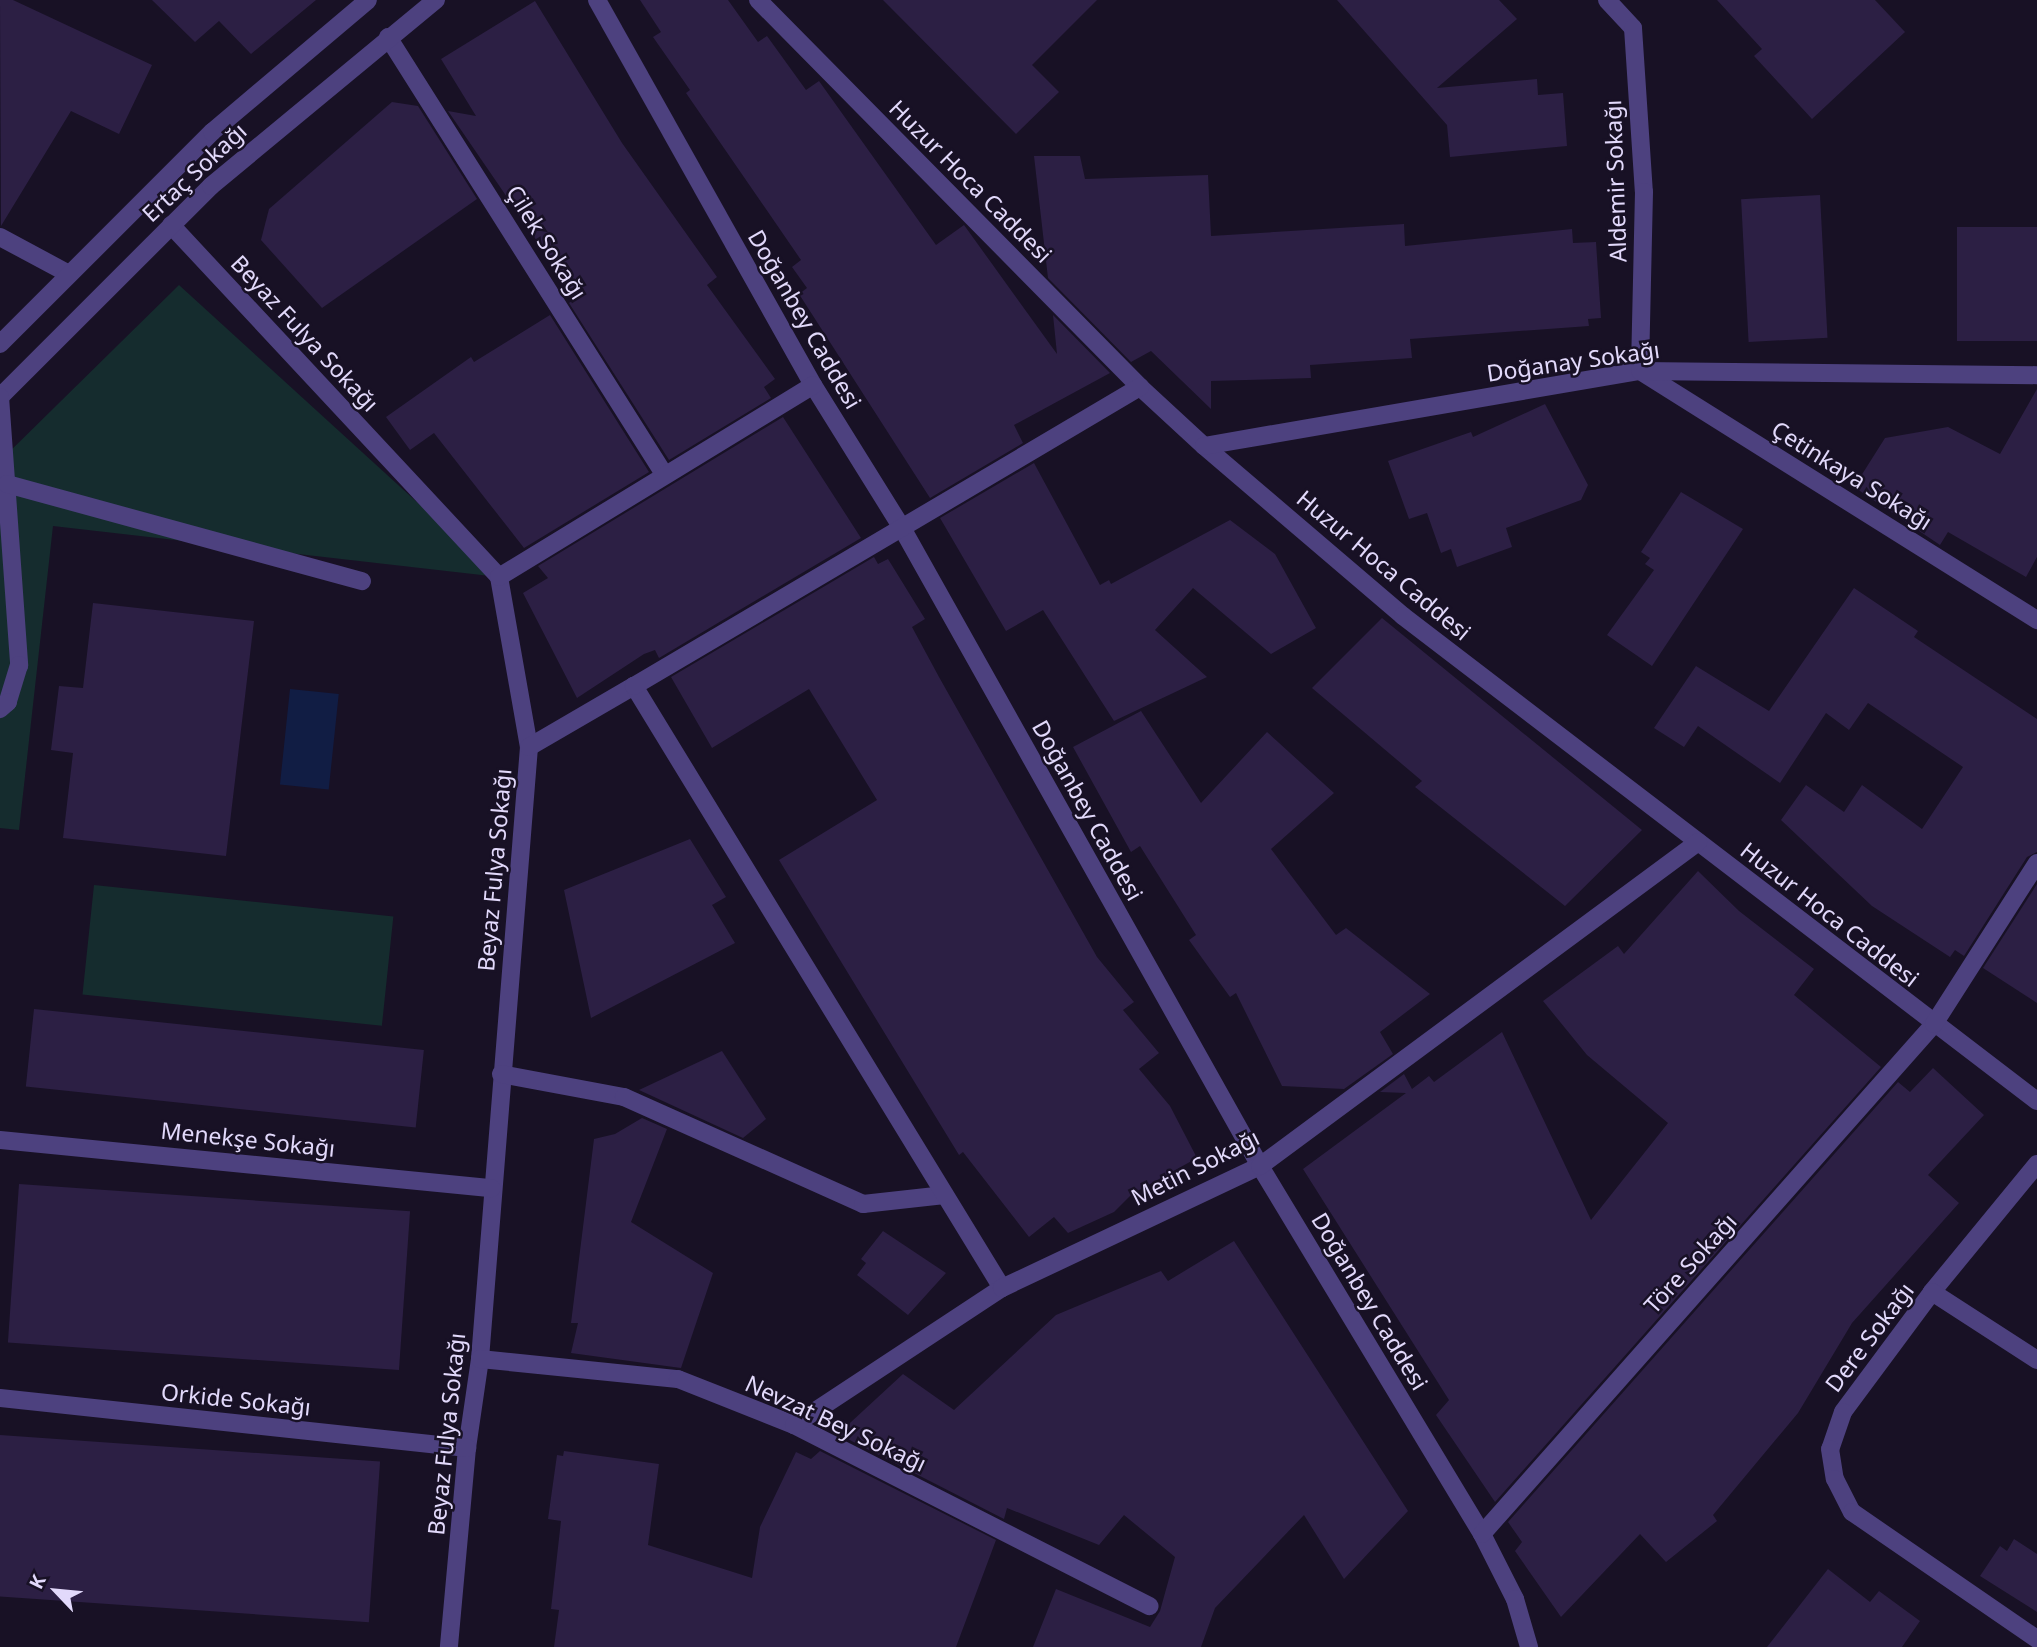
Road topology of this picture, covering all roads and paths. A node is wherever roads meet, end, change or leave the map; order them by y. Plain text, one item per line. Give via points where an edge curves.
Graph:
1 (368, 0) edge
2 (436, 0) edge
3 (597, 0) edge
4 (758, 0) edge
5 (1607, 0) edge
6 (388, 37) junction
7 (171, 225) junction
8 (0, 237) edge
9 (69, 274) junction
10 (0, 344) edge
11 (1640, 371) junction
12 (2037, 375) edge
13 (813, 385) junction
14 (1140, 387) junction
15 (0, 397) edge
16 (1204, 446) junction
17 (664, 474) junction
18 (7, 484) junction
19 (902, 528) junction
20 (499, 576) junction
21 (362, 581) dead end
22 (2037, 620) edge
23 (634, 686) junction
24 (0, 709) edge
25 (530, 747) junction
26 (1698, 842) junction
27 (2037, 863) edge
28 (1934, 1024) junction
29 (501, 1074) junction
30 (2037, 1101) edge
31 (0, 1140) edge
32 (2037, 1164) edge
33 (1260, 1166) junction
34 (492, 1188) junction
35 (945, 1195) junction
36 (1002, 1288) junction
37 (1932, 1292) junction
38 (480, 1359) junction
39 (2037, 1360) edge
40 (0, 1398) edge
41 (794, 1425) junction
42 (467, 1448) junction
43 (1482, 1534) junction
44 (1150, 1606) dead end
45 (2037, 1639) edge
46 (449, 1647) edge
47 (1529, 1647) edge

1 - 9 street, Ertaç Sokağı via 212,132
2 - 6 street, Ertaç Sokağı
3 - 13 street, Doğanbey Caddesi
4 - 14 street, Huzur Hoca Caddesi
5 - 11 street, Aldemir Sokağı via 1633,28 1644,192
6 - 7 street, Ertaç Sokağı
6 - 17 street, Çilek Sokağı
7 - 15 street, Ertaç Sokağı
7 - 20 street, Beyaz Fulya Sokağı
8 - 9 street
9 - 10 street, Ertaç Sokağı
11 - 12 street, Doğanay Sokağı
11 - 16 street, Doğanay Sokağı
11 - 22 street, Çetinkaya Sokağı
13 - 17 street
13 - 19 street, Doğanbey Caddesi
14 - 16 street, Huzur Hoca Caddesi
14 - 19 street
15 - 18 street
16 - 26 street, Huzur Hoca Caddesi via 1403,615
17 - 20 street
18 - 21 street
18 - 24 street via 19,665 8,702
19 - 23 street
19 - 33 street, Doğanbey Caddesi
20 - 25 street, Beyaz Fulya Sokağı
23 - 25 street
23 - 35 street
25 - 29 street, Beyaz Fulya Sokağı
26 - 28 street, Huzur Hoca Caddesi
26 - 33 street, Metin Sokağı
27 - 28 street, Töre Sokağı
28 - 30 street, Huzur Hoca Caddesi
28 - 43 street, Töre Sokağı
29 - 34 street, Beyaz Fulya Sokağı
29 - 35 street via 624,1097 863,1204
31 - 34 street, Menekşe Sokağı
32 - 37 street, Dere Sokağı
33 - 36 street, Metin Sokağı
33 - 43 street, Doğanbey Caddesi
34 - 38 street, Beyaz Fulya Sokağı
35 - 36 street
36 - 41 street, Metin Sokağı
37 - 39 street
37 - 45 street, Dere Sokağı via 1843,1412 1830,1449 1835,1479 1852,1512
38 - 41 street, Nevzat Bey Sokağı via 678,1379
38 - 42 street, Beyaz Fulya Sokağı
40 - 42 street, Orkide Sokağı
41 - 44 street, Nevzat Bey Sokağı
42 - 46 street, Beyaz Fulya Sokağı
43 - 47 street, Doğanbey Caddesi via 1515,1599

